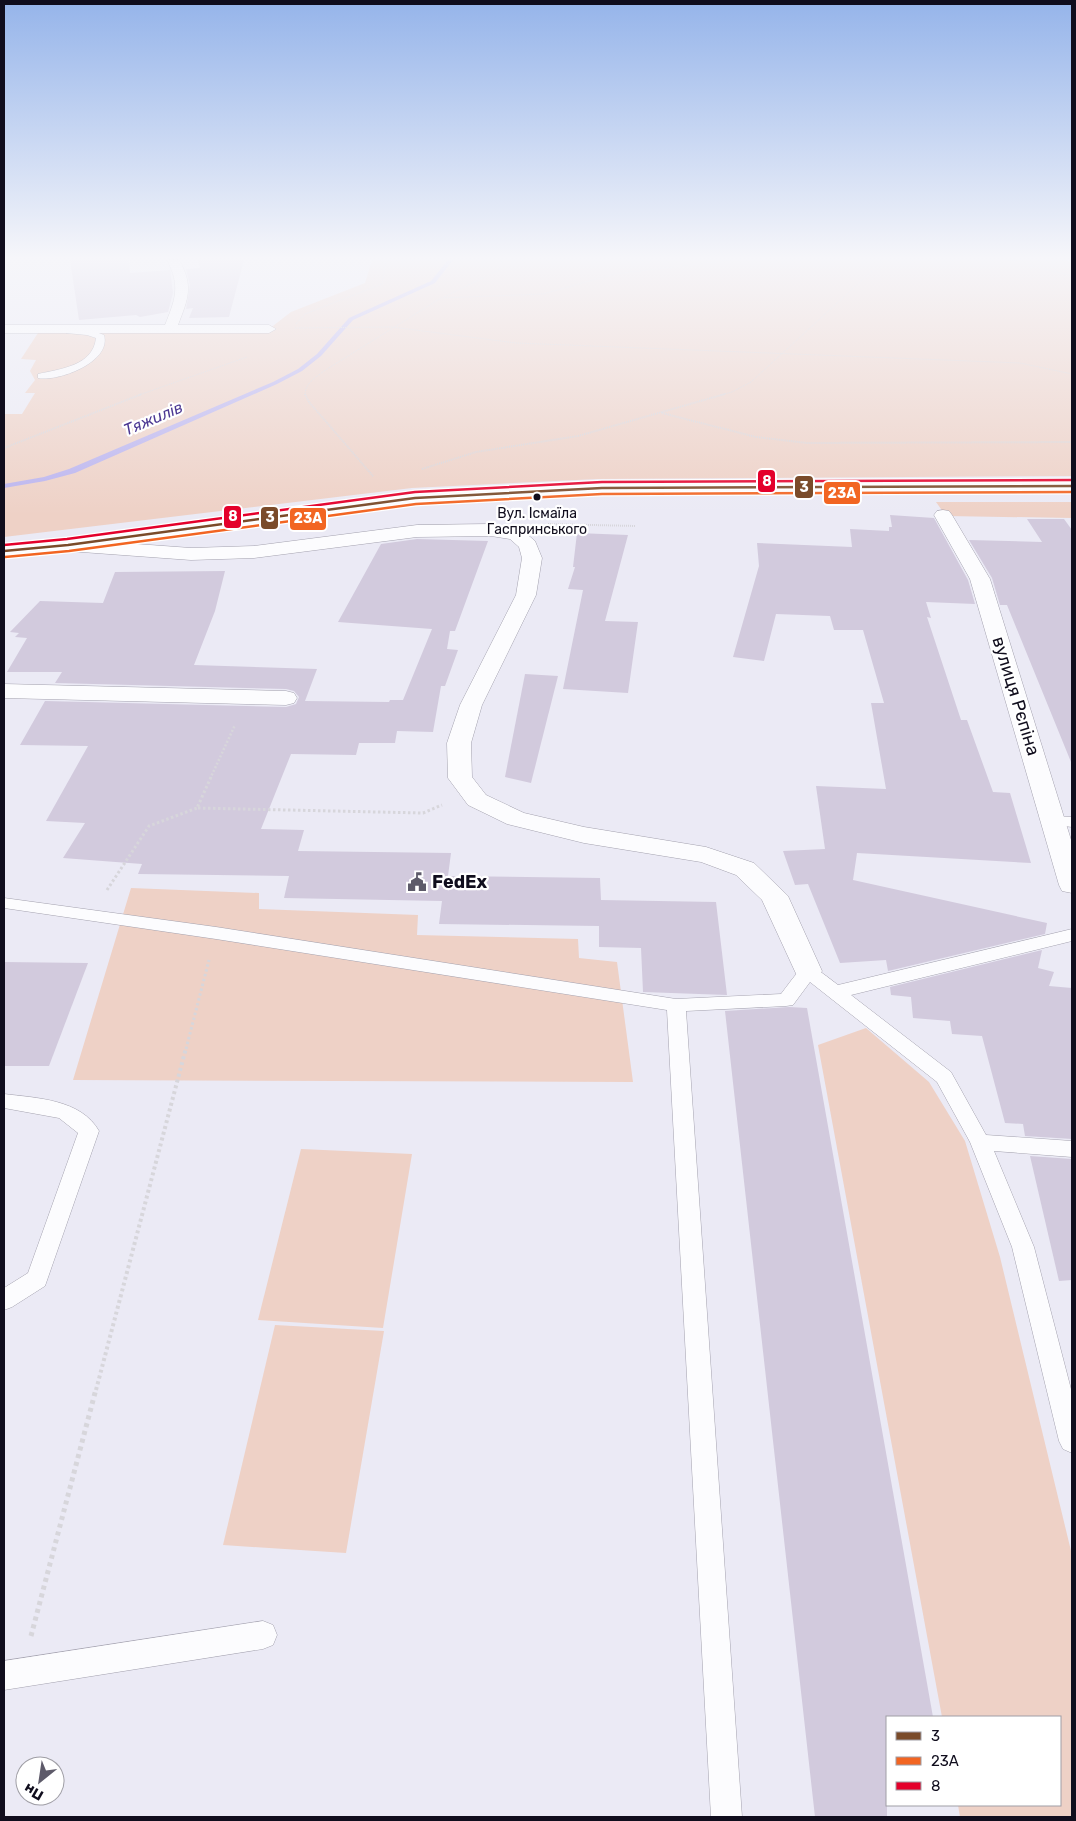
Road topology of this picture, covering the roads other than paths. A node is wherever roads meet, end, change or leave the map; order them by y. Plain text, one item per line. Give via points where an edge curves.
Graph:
1 (100, 345) edge
2 (41, 376) dead end
3 (1072, 486) edge
4 (943, 515) dead end
5 (68, 544) junction
6 (4, 551) edge
7 (4, 692) edge
8 (286, 698) dead end
9 (1063, 822) edge
10 (1072, 885) edge
11 (4, 903) edge
12 (1072, 935) edge
13 (808, 971) junction
14 (836, 992) junction
15 (676, 1005) junction
16 (4, 1101) edge
17 (980, 1142) junction
18 (1072, 1149) edge
19 (4, 1300) edge
20 (1072, 1441) edge
21 (263, 1635) dead end
22 (13, 1674) edge
23 (726, 1817) edge

1 - 2 lane via 92,360
3 - 5 street via 602,488 415,498
4 - 9 street, вулиця Рєпіна via 980,580
5 - 6 street
5 - 13 street via 191,554 254,552 442,529 516,534 528,545 532,558 526,595 471,705 460,743 460,778 477,800 516,819 584,835 706,855 745,869 774,896
7 - 8 street
9 - 10 street, вулиця Рєпіна
11 - 15 lane via 216,932
12 - 14 lane
13 - 14 lane
13 - 15 lane via 786,1000
14 - 17 lane via 944,1077
15 - 23 lane
16 - 19 lane via 65,1111 89,1131 38,1279
17 - 18 lane
17 - 20 lane via 1023,1247
21 - 22 lane

